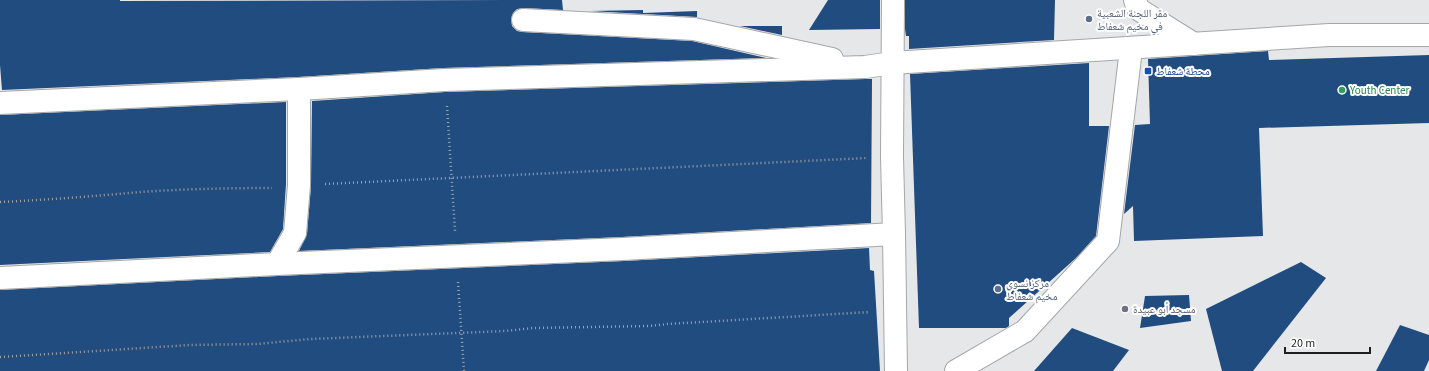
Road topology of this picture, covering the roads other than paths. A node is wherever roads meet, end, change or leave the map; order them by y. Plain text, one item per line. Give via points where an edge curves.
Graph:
1 (893, 0) edge
2 (1135, 0) edge
3 (524, 20) dead end
4 (1429, 35) edge
5 (1194, 44) junction
6 (1131, 48) junction
7 (892, 63) junction
8 (865, 67) junction
9 (299, 89) junction
10 (0, 103) edge
11 (894, 234) junction
12 (277, 264) junction
13 (0, 278) edge
14 (896, 371) edge
15 (956, 371) edge

1 - 7 street
2 - 5 street via 1138,9
3 - 8 street via 694,29
4 - 5 street via 1329,35
5 - 6 street
6 - 7 street
6 - 15 street via 1108,241 1025,332
7 - 8 street
7 - 11 street
8 - 9 street via 444,80
9 - 10 street
9 - 12 street via 299,185 295,234
11 - 12 street
11 - 14 street
12 - 13 street

